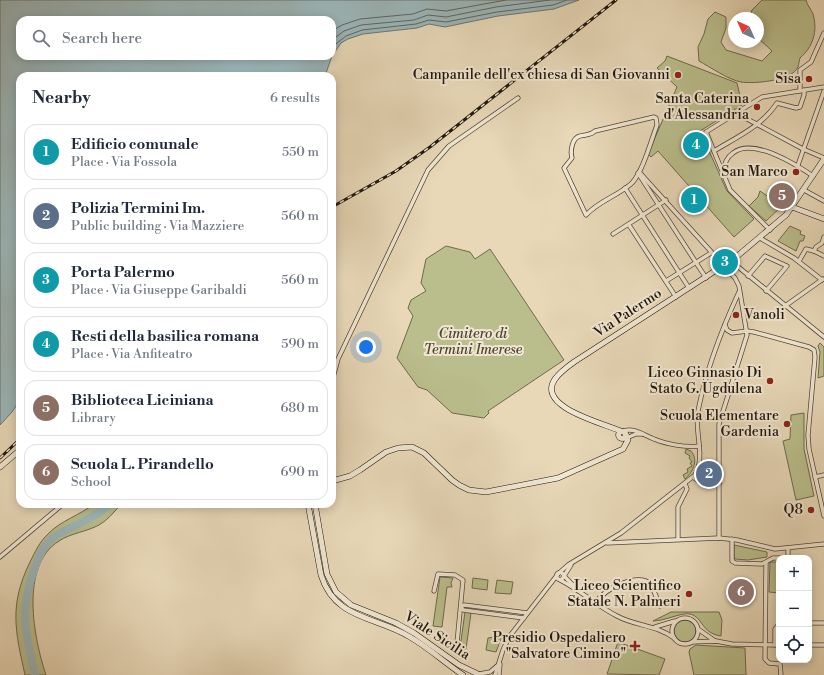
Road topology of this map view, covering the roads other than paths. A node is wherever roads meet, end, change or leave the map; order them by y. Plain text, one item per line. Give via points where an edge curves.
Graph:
1 (824, 33) edge
2 (824, 87) edge
3 (802, 91) junction
4 (824, 91) edge
5 (518, 98) dead end
6 (736, 113) junction
7 (757, 125) junction
8 (803, 149) junction
9 (714, 151) junction
10 (824, 159) edge
11 (798, 165) junction
12 (639, 172) junction
13 (724, 175) junction
14 (813, 176) junction
15 (625, 188) junction
16 (804, 190) junction
17 (666, 200) junction
18 (824, 201) edge
19 (658, 205) junction
20 (792, 207) junction
21 (642, 216) junction
22 (824, 219) edge
23 (629, 225) junction
24 (770, 230) junction
25 (613, 234) dead end
26 (824, 237) edge
27 (760, 238) junction
28 (814, 250) junction
29 (711, 253) junction
30 (824, 256) edge
31 (799, 261) junction
32 (696, 263) junction
33 (733, 263) junction
34 (723, 266) junction
35 (728, 272) junction
36 (680, 273) junction
37 (748, 276) junction
38 (706, 278) junction
39 (823, 279) edge
40 (666, 281) junction
41 (689, 288) junction
42 (766, 291) junction
43 (740, 292) junction
44 (676, 297) junction
45 (735, 302) junction
46 (742, 304) junction
47 (785, 306) junction
48 (725, 324) junction
49 (747, 331) junction
50 (824, 337) edge
51 (336, 366) edge
52 (643, 434) junction
53 (622, 435) junction
54 (699, 446) junction
55 (16, 453) edge
56 (0, 467) edge
57 (824, 475) edge
58 (693, 477) junction
59 (815, 477) junction
60 (336, 480) edge
61 (685, 484) junction
62 (719, 484) junction
63 (58, 508) edge
64 (309, 508) edge
65 (316, 508) edge
66 (824, 516) edge
67 (621, 533) junction
68 (719, 538) junction
69 (678, 539) junction
70 (732, 539) junction
71 (624, 541) junction
72 (606, 543) junction
73 (824, 544) edge
74 (788, 548) junction
75 (788, 555) edge
76 (0, 557) edge
77 (776, 558) edge
78 (573, 563) junction
79 (766, 563) junction
80 (558, 574) junction
81 (564, 576) junction
82 (560, 580) junction
83 (577, 588) junction
84 (546, 590) junction
85 (434, 591) dead end
86 (596, 602) junction
87 (660, 606) dead end
88 (461, 607) junction
89 (527, 613) junction
90 (524, 618) junction
91 (677, 620) junction
92 (812, 623) edge
93 (824, 623) edge
94 (654, 628) junction
95 (698, 629) junction
96 (674, 638) junction
97 (716, 641) junction
98 (692, 642) junction
99 (457, 643) dead end
100 (766, 645) junction
101 (776, 645) edge
102 (812, 645) edge
103 (824, 645) edge
104 (500, 659) junction
105 (499, 664) junction
106 (479, 674) edge
107 (463, 675) edge
108 (495, 675) edge
109 (499, 675) edge
110 (781, 675) edge

1 - 3 street via 811,62 800,70
2 - 3 street
3 - 6 street via 762,97
3 - 7 street via 804,96 800,107 777,102 770,114
4 - 8 street
5 - 51 street via 449,146 428,170
6 - 7 street
6 - 9 street via 707,131
7 - 8 street
7 - 9 street
8 - 10 street
8 - 11 street
9 - 13 street
10 - 14 street, Via Palermo
11 - 13 street via 757,148 744,148 728,158
11 - 14 street
12 - 15 street via 633,182
12 - 15 street via 657,125 656,118 595,131 576,139 570,150 572,158 564,168 586,214
12 - 17 street
12 - 19 street
13 - 24 street via 730,190
14 - 16 street, Via Palermo
15 - 21 street
16 - 18 street
16 - 20 street, Via Palermo
17 - 19 street
17 - 29 street
19 - 21 street
19 - 32 street
20 - 22 street
20 - 24 street, Via Palermo
21 - 23 street
21 - 36 street
23 - 25 street
23 - 40 street
24 - 27 street, Via Palermo
26 - 28 street via 822,243
27 - 31 street
27 - 33 street, Via Palermo
28 - 30 street
28 - 31 street via 806,249
29 - 32 street
29 - 34 street
31 - 39 street
32 - 36 street
32 - 38 street
33 - 34 street, Via Palermo
33 - 35 street
33 - 37 street
34 - 35 street
34 - 38 street, Via Palermo
35 - 43 street via 737,282
36 - 40 street
36 - 41 street
37 - 42 street
37 - 42 street via 765,256 787,266
38 - 41 street, Via Palermo
39 - 47 street
40 - 44 street
41 - 44 street, Via Palermo
42 - 47 street
43 - 45 street
43 - 46 street
44 - 53 street, Via Palermo via 574,362 555,379 552,387 554,396 562,406
45 - 46 street via 739,300
45 - 48 street
46 - 49 street
47 - 50 street
48 - 49 street via 727,330 732,333
48 - 54 street via 708,369 698,411
49 - 59 street via 767,334 814,350 808,435
49 - 62 street via 719,424
52 - 53 street
52 - 53 street via 631,430
52 - 54 street via 655,440 691,447
53 - 60 street via 620,446 611,455 558,478 486,492 469,490 452,480 418,449 404,446 386,452 350,476
54 - 58 street via 699,461
55 - 56 street
57 - 59 street
58 - 61 street
58 - 62 street
59 - 66 street
61 - 67 street
61 - 69 street via 687,489 678,507
62 - 68 street
63 - 76 street
64 - 107 street, Viale Sicilia via 321,575 324,586 331,596 347,611 396,629 412,638
65 - 106 street, Viale Sicilia via 327,574 330,583 342,599 362,611 396,623 466,669
67 - 71 street via 620,539
67 - 72 street
68 - 69 street
68 - 70 street
69 - 71 street
70 - 74 street via 771,549
70 - 79 street via 734,563
71 - 72 street
72 - 78 street
73 - 74 street
74 - 75 street
77 - 79 street
78 - 80 street
78 - 81 street
79 - 100 street
80 - 81 street via 562,573
80 - 82 street
80 - 84 street
81 - 82 street
81 - 83 street
82 - 83 street
82 - 84 street
83 - 86 street
84 - 89 street
85 - 88 street via 438,574 462,579 464,581
86 - 87 street via 621,584 645,580 651,584
86 - 94 street via 617,616
88 - 89 street via 464,605
88 - 90 street via 463,610
88 - 99 street
89 - 90 street
90 - 104 street via 506,643
91 - 94 street
91 - 95 street via 688,618 695,622
91 - 96 street via 672,630
92 - 93 street
94 - 96 street
95 - 97 street
95 - 98 street via 697,636
96 - 98 street via 682,644
97 - 98 street
97 - 100 street
100 - 101 street
100 - 110 street via 766,660 769,663 780,664
102 - 103 street
104 - 105 street
104 - 109 street
105 - 106 street via 490,672
105 - 108 street

